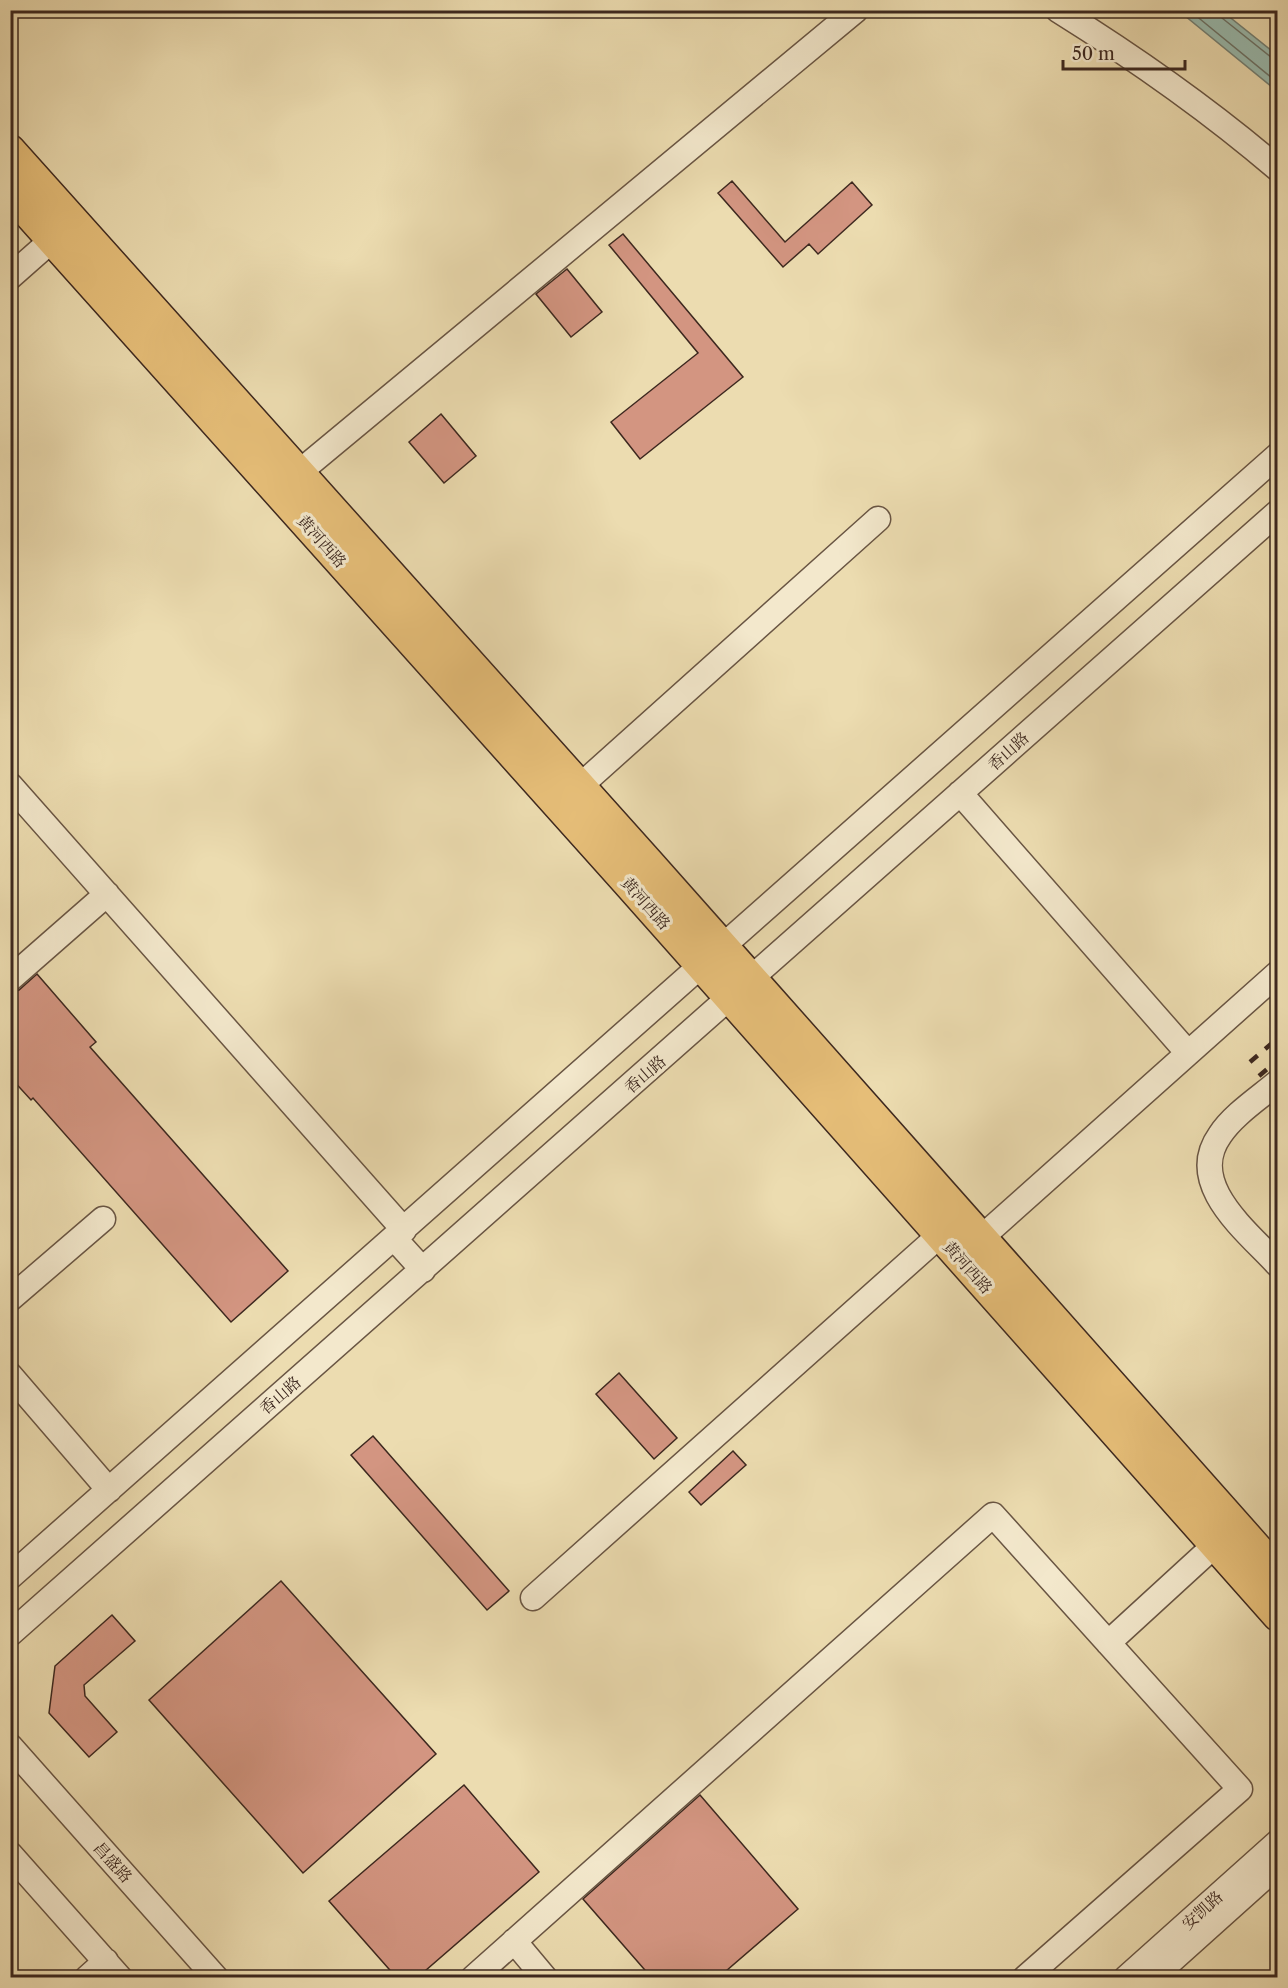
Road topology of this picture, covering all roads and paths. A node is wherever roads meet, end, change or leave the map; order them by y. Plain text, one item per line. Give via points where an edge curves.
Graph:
1 (856, 10) edge
2 (1058, 10) edge
3 (10, 150) edge
4 (1278, 169) edge
5 (10, 193) edge
6 (52, 240) junction
7 (10, 277) edge
8 (1278, 455) edge
9 (288, 482) junction
10 (1278, 512) edge
11 (878, 519) dead end
12 (10, 785) edge
13 (580, 786) junction
14 (960, 793) junction
15 (107, 894) junction
16 (712, 957) junction
17 (1278, 973) edge
18 (10, 980) edge
19 (741, 988) junction
20 (1188, 1053) junction
21 (1278, 1082) edge
22 (103, 1219) dead end
23 (399, 1234) junction
24 (940, 1235) junction
25 (981, 1238) junction
26 (1278, 1265) edge
27 (423, 1270) junction
28 (10, 1299) edge
29 (10, 1375) edge
30 (109, 1490) junction
31 (1215, 1545) junction
32 (1278, 1572) edge
33 (10, 1577) edge
34 (533, 1598) dead end
35 (1278, 1616) edge
36 (10, 1634) edge
37 (1108, 1643) junction
38 (10, 1746) edge
39 (1278, 1842) edge
40 (10, 1854) edge
41 (1278, 1865) edge
42 (514, 1941) junction
43 (113, 1969) edge
44 (87, 1977) edge
45 (216, 1977) edge
46 (473, 1977) edge
47 (545, 1977) edge
48 (1025, 1977) edge
49 (1126, 1977) edge
50 (1152, 1977) edge

1 - 9 street
2 - 4 street via 1208,111
3 - 9 main road, 黄河西路
5 - 6 main road, 黄河西路
6 - 7 street
6 - 9 main road, 黄河西路
8 - 16 street
9 - 13 main road, 黄河西路
9 - 16 main road, 黄河西路
10 - 14 street, 香山路
11 - 13 street
12 - 15 street
13 - 16 main road, 黄河西路
14 - 19 street, 香山路
14 - 20 street
15 - 18 street
15 - 23 street
16 - 19 main road, 黄河西路
16 - 23 street
17 - 20 street
19 - 24 main road, 黄河西路
19 - 25 main road, 黄河西路
19 - 27 street, 香山路
20 - 25 street
21 - 26 street via 1221,1132 1212,1147 1210,1167 1217,1198
22 - 28 street
23 - 27 street
23 - 30 street
24 - 31 main road, 黄河西路
24 - 34 street
25 - 32 main road, 黄河西路
27 - 36 street, 香山路
29 - 30 street
30 - 33 street
31 - 35 main road, 黄河西路
31 - 37 street
37 - 42 street via 993,1515
37 - 48 street via 1240,1789
38 - 45 street, 昌盛路
39 - 49 street, 安凯路
40 - 43 street
41 - 50 street, 安凯路
42 - 46 street
42 - 47 street
43 - 44 street

